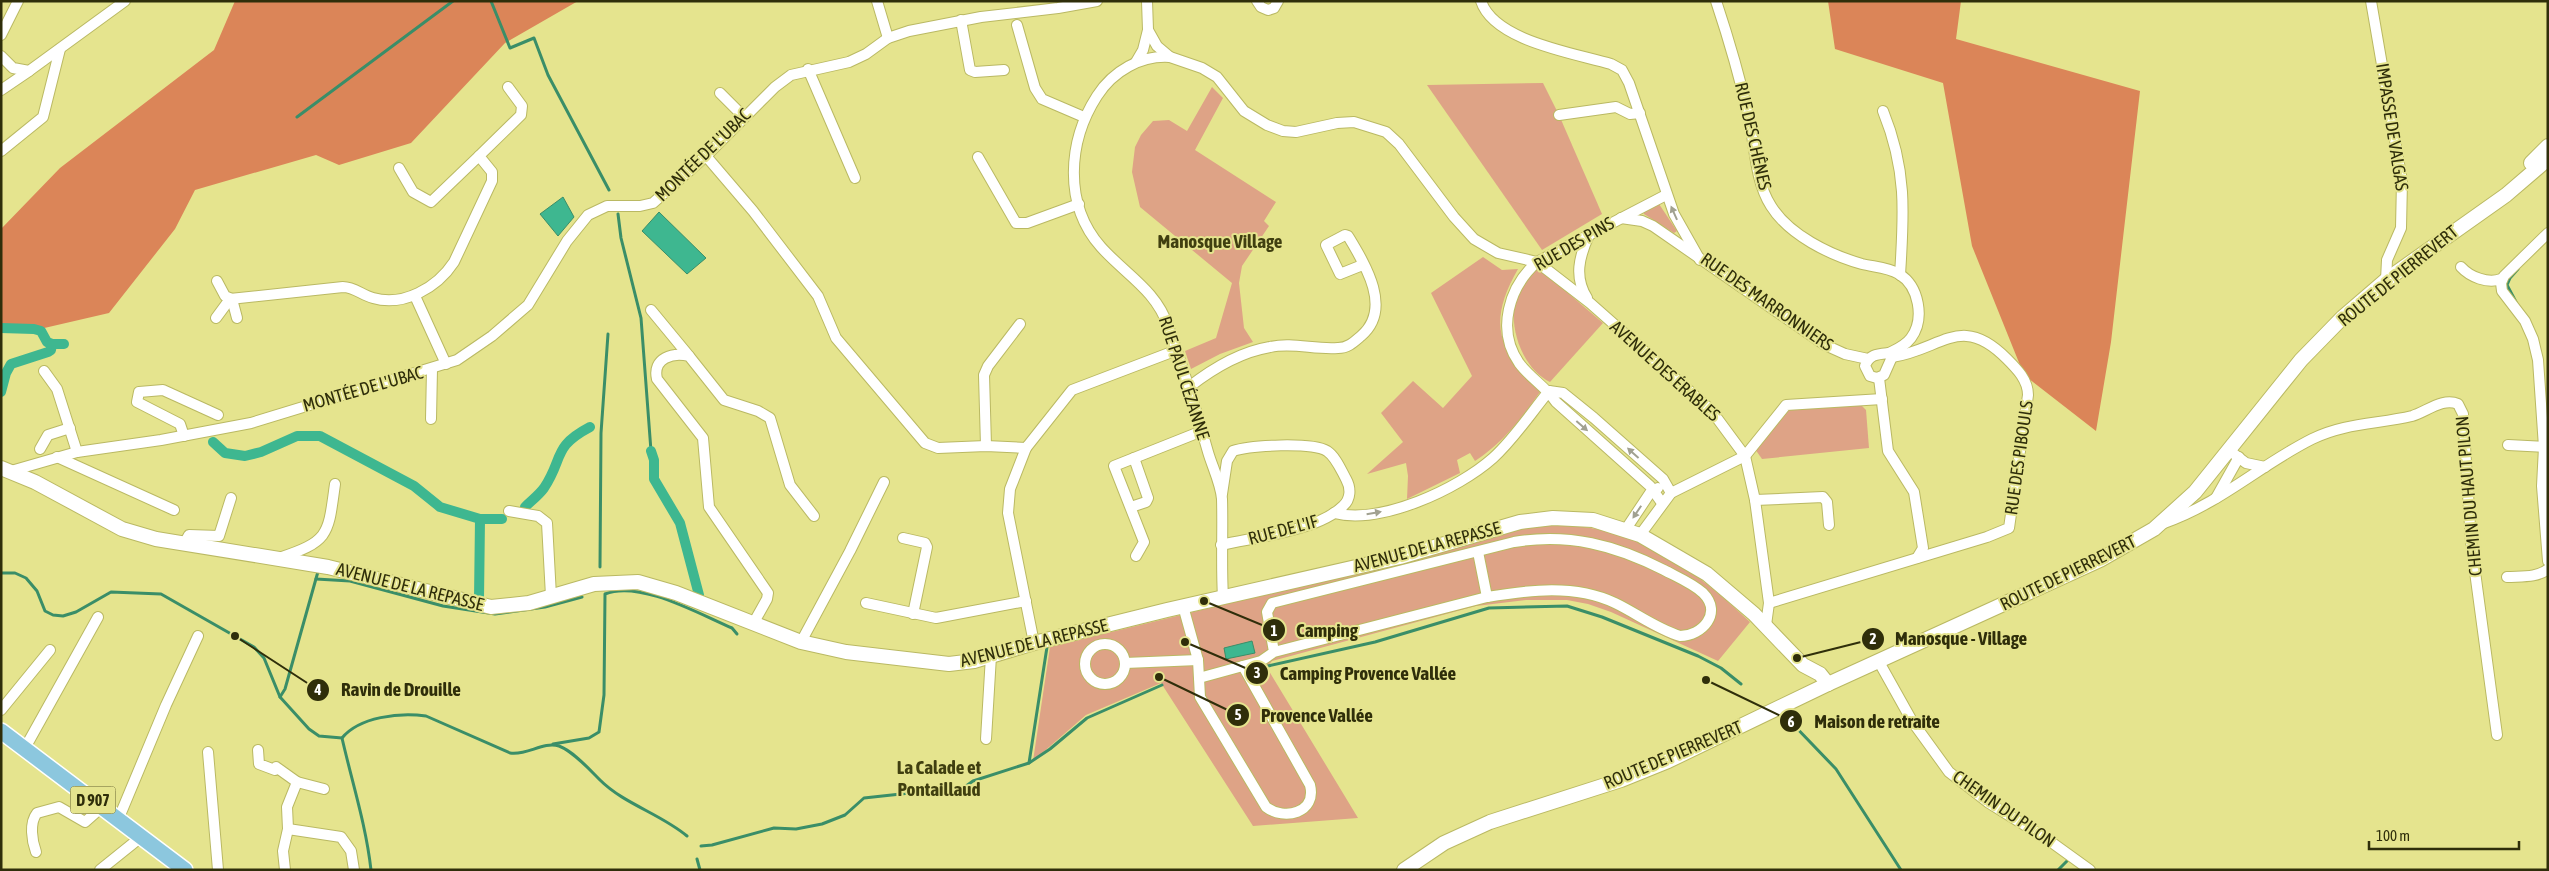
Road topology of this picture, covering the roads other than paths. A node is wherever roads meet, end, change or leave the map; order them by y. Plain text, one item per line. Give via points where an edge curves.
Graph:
1 (18, 1) edge
2 (126, 1) edge
3 (877, 1) edge
4 (1097, 1) edge
5 (1147, 1) edge
6 (1257, 1) edge
7 (1278, 1) edge
8 (1481, 1) edge
9 (1716, 1) edge
10 (2371, 1) edge
11 (116, 5) edge
12 (961, 20) junction
13 (1017, 25) dead end
14 (1148, 30) junction
15 (1, 35) edge
16 (888, 38) junction
17 (60, 49) junction
18 (1, 56) edge
19 (1170, 57) junction
20 (1136, 62) junction
21 (808, 69) junction
22 (1004, 70) dead end
23 (29, 71) junction
24 (508, 87) dead end
25 (1, 90) edge
26 (720, 93) dead end
27 (1883, 110) dead end
28 (1640, 113) junction
29 (1560, 115) dead end
30 (744, 117) junction
31 (1084, 117) junction
32 (2548, 146) edge
33 (1, 151) edge
34 (479, 156) junction
35 (706, 156) junction
36 (978, 157) dead end
37 (2548, 159) edge
38 (399, 168) dead end
39 (855, 178) dead end
40 (1666, 195) junction
41 (1078, 204) junction
42 (2476, 214) junction
43 (1620, 218) junction
44 (1684, 232) junction
45 (1589, 235) junction
46 (2547, 237) edge
47 (1676, 242) junction
48 (1700, 260) junction
49 (1537, 262) junction
50 (1363, 266) dead end
51 (2461, 267) dead end
52 (1900, 275) junction
53 (2501, 279) junction
54 (2386, 280) junction
55 (217, 281) dead end
56 (415, 296) junction
57 (230, 299) junction
58 (1590, 304) junction
59 (651, 310) dead end
60 (216, 318) dead end
61 (237, 318) dead end
62 (1020, 324) dead end
63 (1177, 350) junction
64 (1891, 355) junction
65 (689, 356) junction
66 (1868, 359) junction
67 (446, 364) junction
68 (432, 369) junction
69 (44, 371) dead end
70 (1879, 378) junction
71 (1189, 388) junction
72 (1549, 391) junction
73 (1882, 399) junction
74 (218, 415) dead end
75 (431, 419) dead end
76 (70, 428) junction
77 (1202, 431) junction
78 (184, 436) junction
79 (2508, 445) dead end
80 (986, 446) junction
81 (2546, 447) edge
82 (1026, 448) junction
83 (40, 449) dead end
84 (77, 452) junction
85 (2234, 454) junction
86 (1746, 456) junction
87 (57, 457) junction
88 (1134, 458) junction
89 (2265, 467) junction
90 (6, 470) edge
91 (884, 482) dead end
92 (335, 484) dead end
93 (1654, 489) junction
94 (1670, 490) junction
95 (1222, 497) junction
96 (231, 498) dead end
97 (1755, 500) junction
98 (2215, 500) junction
99 (1662, 503) junction
100 (1131, 507) junction
101 (174, 510) dead end
102 (509, 511) dead end
103 (1334, 513) junction
104 (814, 516) dead end
105 (2161, 524) junction
106 (1829, 525) dead end
107 (1626, 529) junction
108 (1640, 535) junction
109 (903, 538) dead end
110 (184, 544) junction
111 (1221, 545) junction
112 (1478, 552) junction
113 (1136, 556) dead end
114 (1917, 558) junction
115 (277, 559) junction
116 (2548, 561) edge
117 (2548, 568) edge
118 (2507, 577) dead end
119 (551, 596) junction
120 (1223, 597) junction
121 (1487, 597) junction
122 (1026, 601) junction
123 (1769, 603) junction
124 (866, 604) dead end
125 (1183, 606) junction
126 (913, 614) junction
127 (98, 616) dead end
128 (753, 624) junction
129 (1766, 624) junction
130 (198, 636) dead end
131 (801, 642) junction
132 (1034, 642) junction
133 (50, 650) dead end
134 (1274, 652) junction
135 (990, 656) junction
136 (1198, 660) junction
137 (1879, 662) junction
138 (1125, 663) junction
139 (1243, 666) junction
140 (1199, 678) junction
141 (1822, 682) junction
142 (1, 710) edge
143 (1, 731) edge
144 (2497, 735) dead end
145 (986, 739) dead end
146 (25, 748) junction
147 (258, 750) dead end
148 (208, 752) dead end
149 (297, 782) junction
150 (324, 789) dead end
151 (102, 807) junction
152 (118, 820) junction
153 (288, 829) junction
154 (141, 837) junction
155 (36, 852) dead end
156 (100, 870) edge
157 (185, 870) edge
158 (218, 870) edge
159 (285, 870) edge
160 (354, 870) edge
161 (1404, 870) edge
162 (2090, 870) edge

1 - 15 street
2 - 11 street
3 - 16 street
4 - 12 street, MONTÉE DE L'UBAC
5 - 14 street
6 - 7 street via 1268,10 1274,8
8 - 28 street, RUE DES MARRONNIERS via 1492,19 1516,35 1618,67 1628,80
9 - 52 street, RUE DES CHÊNES via 1737,65 1761,180 1770,205 1792,227 1830,252
10 - 54 street, IMPASSE DE VALGAS via 2402,181 2401,228 2387,260
11 - 17 street
12 - 16 street, MONTÉE DE L'UBAC
12 - 22 street via 970,70
13 - 31 street via 1040,97
14 - 19 street via 1156,46
14 - 20 street
16 - 21 street, MONTÉE DE L'UBAC via 857,59
17 - 23 street
17 - 33 street via 43,117
18 - 23 street via 13,68
19 - 20 street, RUE PAUL CÉZANNE via 1152,57
19 - 49 street via 1211,73 1221,80 1244,111 1272,128 1296,132 1354,122 1386,132 1474,239 1498,253
20 - 31 street, RUE PAUL CÉZANNE via 1107,82
21 - 30 street, MONTÉE DE L'UBAC via 785,79
21 - 39 street
23 - 25 street
24 - 34 street via 522,106 521,115
26 - 30 street
27 - 52 street via 1894,136 1903,194
28 - 29 street via 1630,114 1616,107
28 - 40 street, RUE DES MARRONNIERS
30 - 35 street, MONTÉE DE L'UBAC
31 - 41 street, RUE PAUL CÉZANNE via 1074,160
32 - 42 street, ROUTE DE PIERREVERT
34 - 38 street via 431,202 412,192
34 - 56 street via 492,172 492,181 452,265
35 - 67 street, MONTÉE DE L'UBAC via 650,205 607,206 588,214 567,241 528,305 476,348
35 - 80 street via 818,296 834,335 925,443 938,448
36 - 41 street via 1016,223 1027,223
37 - 42 street, ROUTE DE PIERREVERT via 2506,195
40 - 43 street, RUE DES PINS
44 -> 40 street, RUE DES MARRONNIERS
41 - 63 street, RUE PAUL CÉZANNE via 1088,229 1101,246 1159,304
42 - 54 street, ROUTE DE PIERREVERT
43 - 45 street, RUE DES PINS
43 - 47 street via 1646,223
44 - 47 street
44 - 48 street, RUE DES MARRONNIERS
45 - 49 street, RUE DES PINS
45 - 58 street via 1578,274
46 - 53 street
47 - 48 street
48 - 66 street, RUE DES MARRONNIERS via 1819,342 1844,354
49 - 58 street, AVENUE DES ÉRABLES
49 - 72 street, RUE DES PINS via 1522,276 1514,290 1508,312 1508,333 1520,364
50 - 71 street via 1375,293 1376,308 1367,331 1352,344 1336,348 1265,347 1226,362
51 - 53 street via 2471,276 2491,281
52 - 64 street via 1915,295 1918,319 1910,339
53 - 81 street via 2502,291 2525,321 2536,351
54 - 85 street, ROUTE DE PIERREVERT via 2343,317 2301,360
55 - 57 street
56 - 57 street via 380,300 343,287
56 - 67 street
57 - 60 street
57 - 61 street
58 - 86 street, AVENUE DES ÉRABLES via 1711,410
59 - 65 street
62 - 80 street via 984,375
63 - 71 street, RUE PAUL CÉZANNE
63 - 82 street via 1072,390
64 - 66 street via 1875,355
64 - 70 street via 1886,373
64 - 114 street, RUE DES PIBOULS via 1906,355 1941,340 1960,336 1977,337 1992,344 2011,363 2028,390 2009,528
65 - 104 street via 724,400 758,411 771,420 790,485
65 - 128 street via 667,356 659,364 656,377 703,438 709,507 768,593
66 - 70 street via 1867,373
67 - 68 street, MONTÉE DE L'UBAC
68 - 75 street
68 - 78 street, MONTÉE DE L'UBAC via 251,423
69 - 76 street via 56,389
70 - 73 street
71 - 77 street, RUE PAUL CÉZANNE
72 -> 93 street, RUE DES PINS via 1556,402
94 -> 72 street, RUE DES PINS via 1663,479 1567,396
103 -> 72 street via 1367,514 1412,505 1477,470 1493,458
73 - 86 street via 1786,405
73 - 114 street via 1889,454 1915,495 1924,548
74 - 78 street via 163,390 138,392 137,402 179,423
76 - 83 street via 48,435
76 - 84 street
77 - 88 street
77 - 95 street, RUE PAUL CÉZANNE
78 - 84 street, MONTÉE DE L'UBAC
79 - 81 street
80 - 82 street
81 - 116 street via 2542,486
82 - 122 street via 1011,485 1008,513
84 - 87 street, MONTÉE DE L'UBAC
85 - 89 street via 2248,464
85 - 98 street
85 - 105 street, ROUTE DE PIERREVERT
86 - 94 street
86 - 97 street, AVENUE DES ÉRABLES
87 - 90 street, MONTÉE DE L'UBAC
87 - 101 street
88 - 100 street via 1148,498 1146,502
88 - 100 street via 1114,466
89 - 98 street, CHEMIN DU HAUT PILON
89 - 144 street, CHEMIN DU HAUT PILON via 2312,439 2344,427 2413,415 2444,402 2455,402 2461,407 2465,426 2471,542
90 - 110 street, AVENUE DE LA REPASSE via 122,529
91 - 131 street
92 - 115 street via 329,523 324,534 314,545
93 - 94 street
93 - 99 street, RUE DES PINS
93 -> 107 street
94 - 99 street
95 - 103 street, RUE DE L'IF via 1227,461 1233,451 1309,445 1329,452 1348,482 1349,498
95 - 111 street, RUE PAUL CÉZANNE
96 - 110 street via 219,536 189,535
97 - 106 street via 1823,497
97 - 123 street, AVENUE DES ÉRABLES
98 - 105 street, CHEMIN DU HAUT PILON via 2195,512
99 - 108 street
100 - 113 street via 1145,543
102 - 119 street via 538,516 547,523
103 - 111 street, RUE DE L'IF via 1311,525
105 - 137 street, ROUTE DE PIERREVERT via 2100,560
107 - 108 street, AVENUE DE LA REPASSE
107 - 120 street, AVENUE DE LA REPASSE via 1580,519 1532,520 1392,559
108 - 129 street, AVENUE DE LA REPASSE via 1707,574
109 - 126 street via 927,547
110 - 115 street, AVENUE DE LA REPASSE
111 - 120 street, RUE PAUL CÉZANNE
112 - 121 street
112 - 121 street via 1539,539 1574,539 1603,544 1683,580 1707,598 1711,611 1700,631 1680,636 1614,603 1582,594 1536,590
112 - 134 street via 1272,603 1267,612
114 - 123 street, RUE DES PIBOULS
115 - 119 street, AVENUE DE LA REPASSE via 328,567 491,607 519,605
117 - 118 street via 2542,574
119 - 128 street, AVENUE DE LA REPASSE via 594,584 638,582 676,593
120 - 125 street, AVENUE DE LA REPASSE
121 - 134 street
122 - 126 street via 936,618
122 - 132 street
123 - 129 street, AVENUE DES ÉRABLES
124 - 126 street
125 - 132 street, AVENUE DE LA REPASSE
125 - 136 street
127 - 146 street
128 - 131 street, AVENUE DE LA REPASSE
129 - 141 street, AVENUE DE LA REPASSE
130 - 152 street
131 - 135 street, AVENUE DE LA REPASSE via 846,652 934,664 961,664
132 - 135 street, AVENUE DE LA REPASSE
133 - 142 street
134 - 139 street
135 - 145 street
136 - 138 street
136 - 140 street
137 - 141 street, ROUTE DE PIERREVERT
137 - 162 street, CHEMIN DU PILON via 1912,720 1956,778
138 - 138 street via 1122,676 1105,685 1093,681 1084,664 1088,652 1104,644 1116,648
139 - 140 street
139 - 140 street via 1310,785 1310,801 1293,814 1280,814 1264,803 1200,697
141 - 161 street, ROUTE DE PIERREVERT via 1660,764 1462,834
143 - 146 main road, D 907
146 - 151 main road, D 907
147 - 149 street via 259,764 275,770 276,767
148 - 158 street
149 - 150 street
149 - 153 street via 288,801
151 - 152 main road, D 907
151 - 155 street via 85,822 59,807 36,813 32,840
152 - 154 main road, D 907
153 - 159 street via 283,849
153 - 160 street via 341,837 351,851
154 - 156 street
154 - 157 main road, D 907

